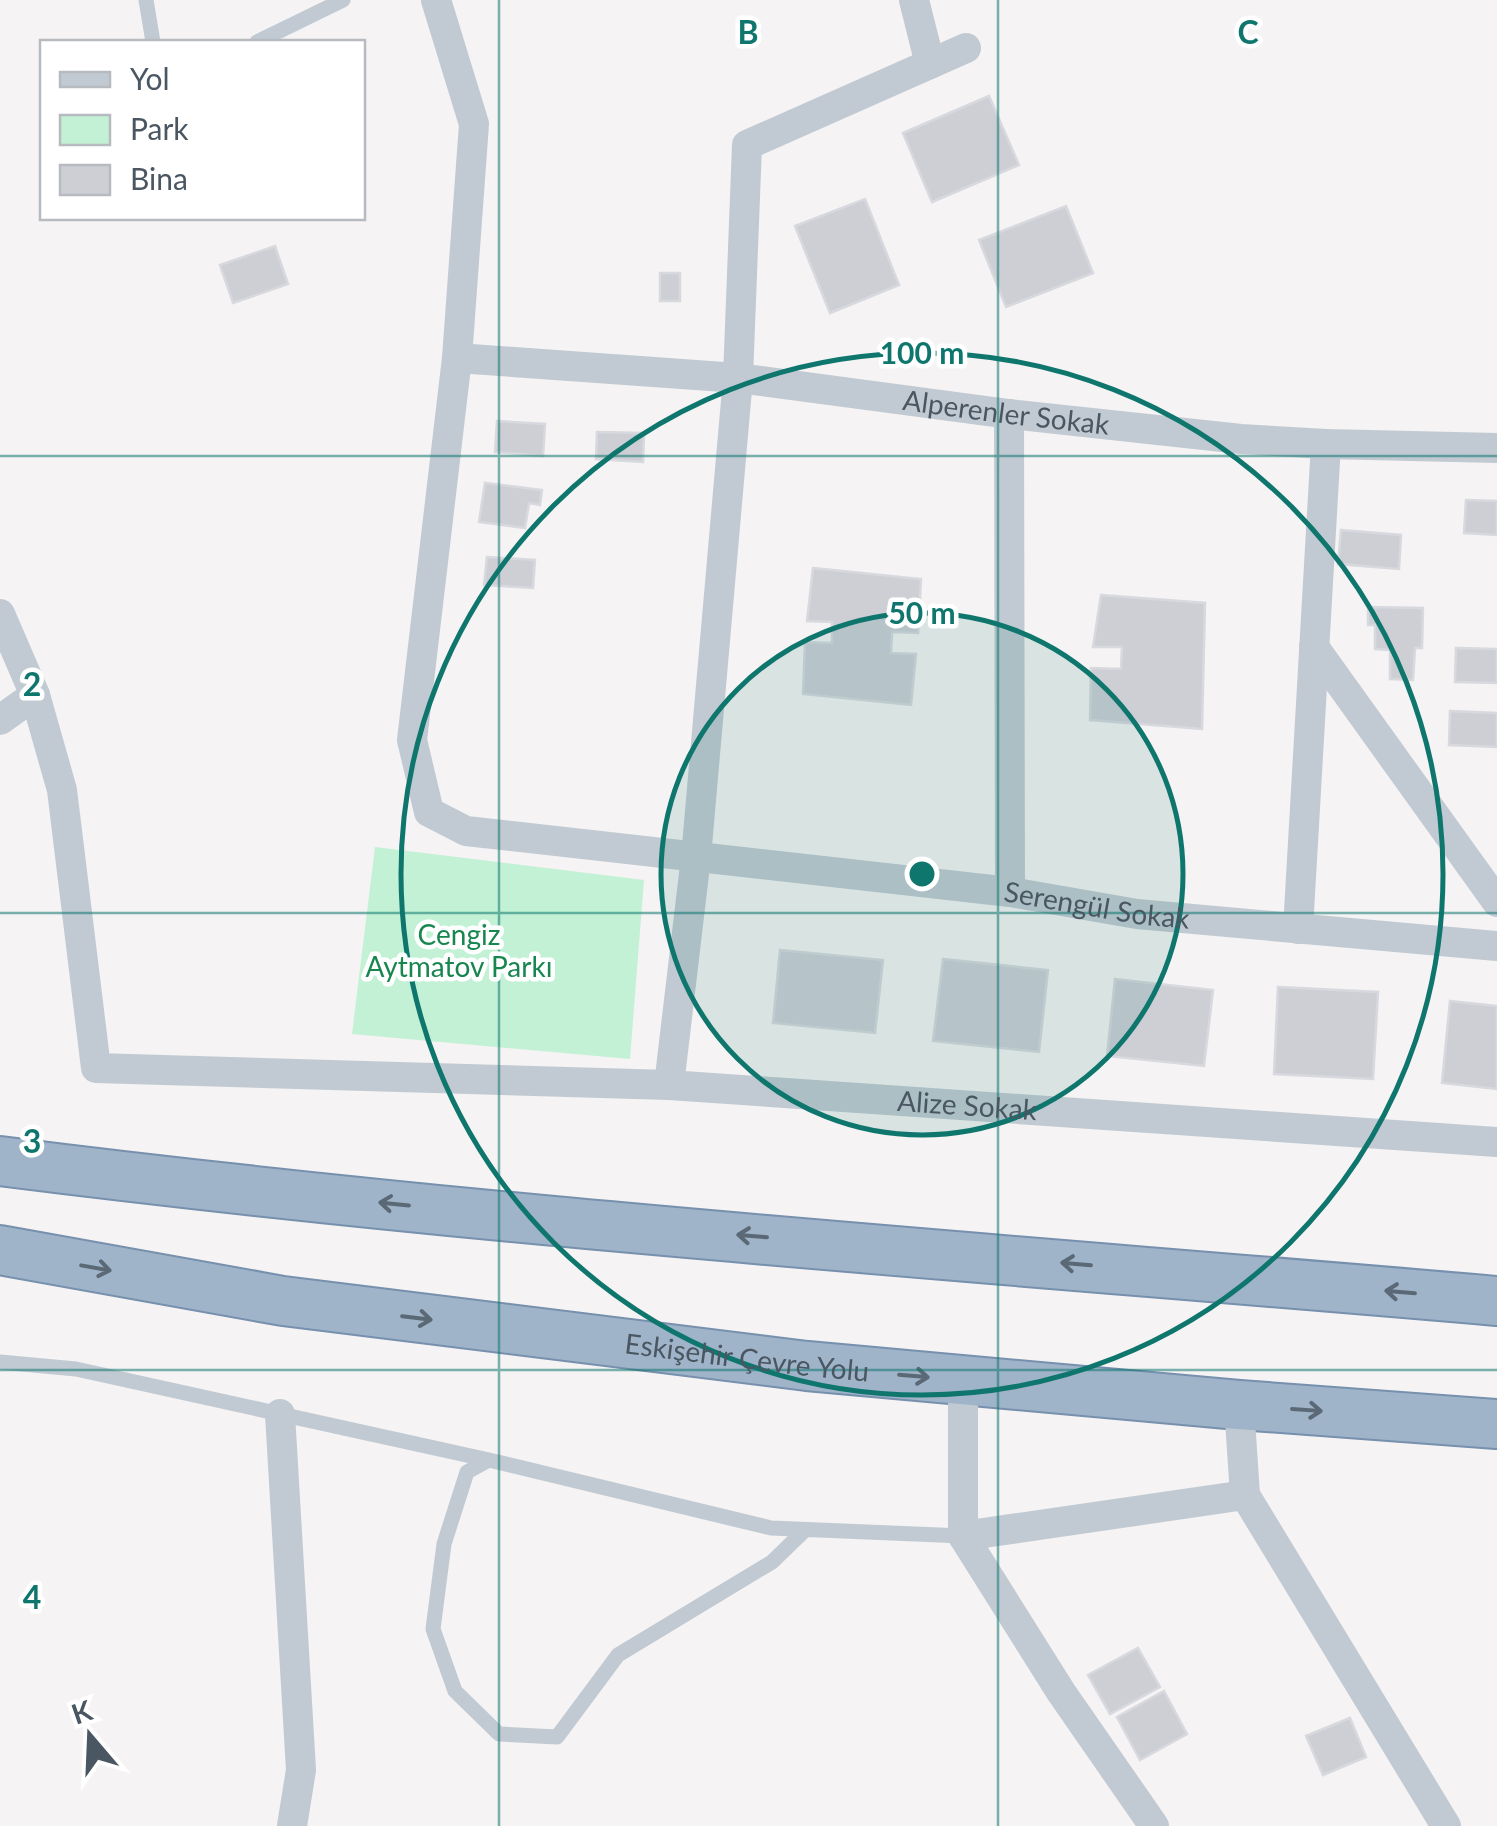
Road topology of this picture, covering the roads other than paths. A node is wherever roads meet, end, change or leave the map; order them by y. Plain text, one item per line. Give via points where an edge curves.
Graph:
1 (146, 0) edge
2 (343, 0) edge
3 (436, 0) edge
4 (914, 0) edge
5 (154, 40) edge
6 (261, 40) edge
7 (966, 48) dead end
8 (930, 64) junction
9 (457, 358) junction
10 (738, 378) junction
11 (1009, 414) junction
12 (1326, 444) junction
13 (1497, 448) edge
14 (0, 614) edge
15 (1314, 647) junction
16 (35, 696) junction
17 (0, 720) edge
18 (696, 857) junction
19 (1010, 892) junction
20 (1497, 902) edge
21 (1298, 929) junction
22 (1497, 946) edge
23 (670, 1085) junction
24 (1497, 1142) edge
25 (0, 1161) edge
26 (0, 1250) edge
27 (1497, 1301) edge
28 (0, 1362) edge
29 (963, 1380) junction
30 (1239, 1406) junction
31 (280, 1414) junction
32 (1497, 1424) edge
33 (489, 1460) junction
34 (1245, 1494) junction
35 (805, 1530) junction
36 (963, 1536) junction
37 (292, 1826) edge
38 (1154, 1826) edge
39 (1446, 1826) edge

1 - 5 lane
2 - 6 lane
3 - 9 street, Serengül Sokak via 474,124
4 - 8 street
7 - 8 street
8 - 10 street via 747,145
9 - 10 street, Alperenler Sokak
9 - 18 street, Serengül Sokak via 412,740 429,812 466,831
10 - 11 street, Alperenler Sokak
10 - 18 street
11 - 12 street, Alperenler Sokak
11 - 19 street
12 - 13 street, Alperenler Sokak
12 - 15 street
14 - 16 street
15 - 20 street
15 - 21 street
16 - 17 street
16 - 23 street, Alize Sokak via 62,790 96,1068
18 - 19 street, Serengül Sokak
18 - 23 street
19 - 21 street, Serengül Sokak via 1138,914
21 - 22 street, Serengül Sokak
23 - 24 street, Alize Sokak
27 -> 25 highway via 555,1220
26 -> 29 highway, Eskişehir Çevre Yolu via 283,1301
28 - 31 lane via 76,1369
29 - 30 highway, Eskişehir Çevre Yolu
29 - 36 street
30 -> 32 highway, Eskişehir Çevre Yolu
30 - 34 street
31 - 33 lane
31 - 37 street via 301,1770
33 - 35 lane via 770,1528
33 - 35 lane via 468,1472 444,1544 433,1629 455,1691 498,1734 557,1737 618,1656 772,1562
34 - 36 street
34 - 39 street
35 - 36 lane
36 - 38 street

